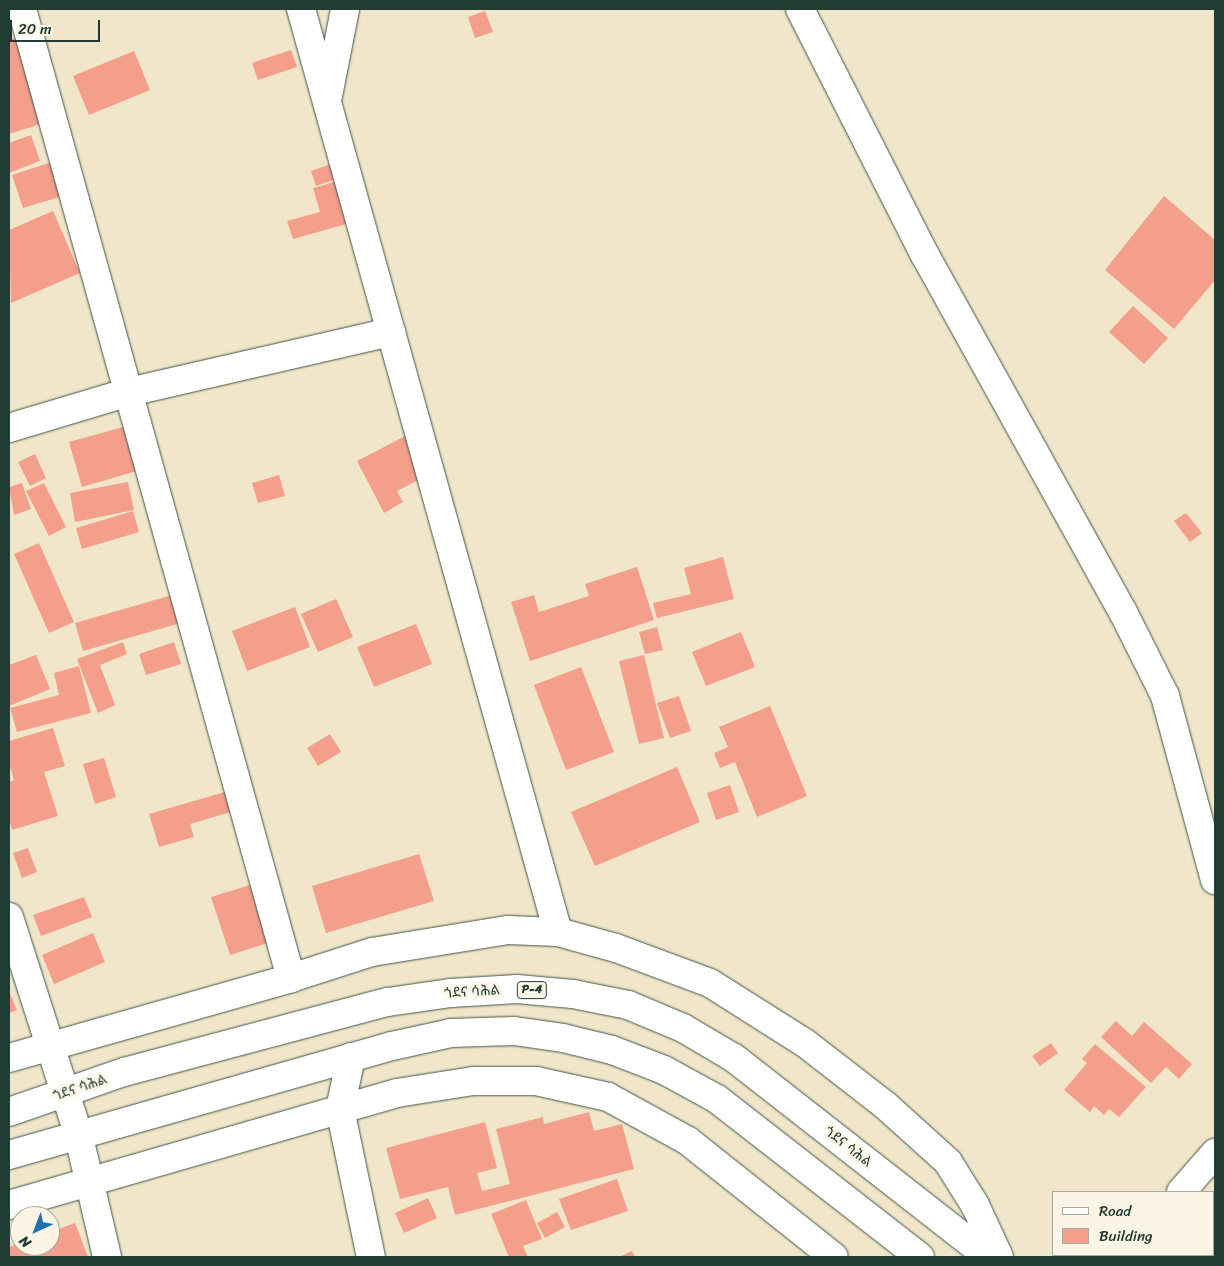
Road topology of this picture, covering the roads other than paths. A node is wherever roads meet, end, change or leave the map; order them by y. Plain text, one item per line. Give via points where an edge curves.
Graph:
1 (22, 9) edge
2 (301, 9) edge
3 (345, 9) edge
4 (800, 9) edge
5 (327, 100) junction
6 (391, 332) junction
7 (129, 392) junction
8 (9, 428) edge
9 (1215, 880) edge
10 (9, 917) edge
11 (558, 932) junction
12 (291, 978) junction
13 (48, 1047) junction
14 (351, 1057) junction
15 (9, 1058) edge
16 (62, 1094) junction
17 (340, 1109) junction
18 (9, 1112) edge
19 (78, 1133) junction
20 (1215, 1153) edge
21 (9, 1155) edge
22 (90, 1183) junction
23 (1182, 1191) edge
24 (9, 1205) edge
25 (107, 1257) edge
26 (371, 1257) edge
27 (834, 1257) edge
28 (920, 1257) edge
29 (989, 1257) edge
30 (999, 1257) edge

1 - 7 main road
2 - 5 main road
3 - 5 main road
4 - 9 main road via 925,255 1123,612 1165,696
5 - 6 main road
6 - 7 main road
6 - 11 main road
7 - 8 main road
7 - 12 main road
10 - 13 main road
11 - 12 main road via 508,930 442,939 372,952
11 - 30 main road via 616,948 710,983 805,1043 885,1105 948,1162 975,1205
12 - 13 main road
13 - 15 main road
13 - 16 main road
14 - 17 main road
14 - 19 main road
14 - 28 main road via 451,1033 514,1031 612,1050 664,1070 716,1099
16 - 18 main road, ጎደና ሳሕል / P-4
16 - 19 main road
16 - 29 main road, ጎደና ሳሕል / P-4 via 124,1072 388,1002 451,993 517,989 573,994 628,1005 683,1028 734,1058
17 - 22 main road
17 - 26 main road
17 - 27 main road via 396,1093 473,1081 536,1081 608,1097 688,1141
19 - 21 main road
19 - 22 main road
20 - 23 main road
22 - 24 main road
22 - 25 main road

